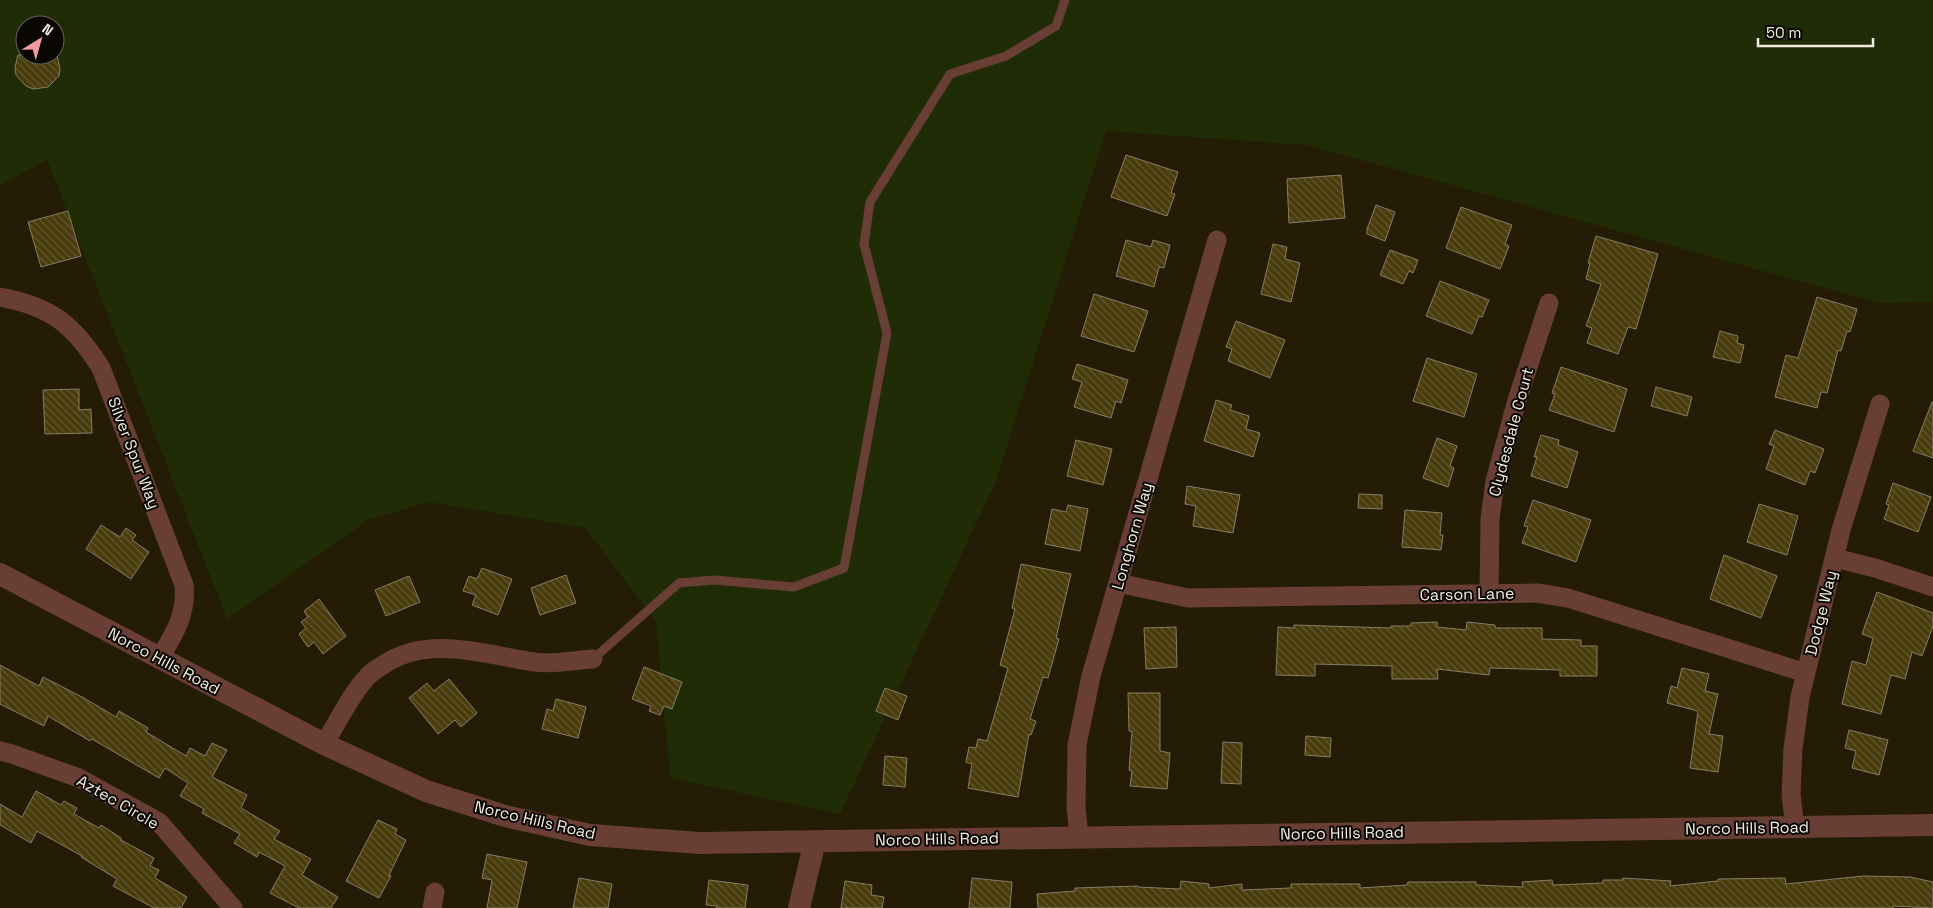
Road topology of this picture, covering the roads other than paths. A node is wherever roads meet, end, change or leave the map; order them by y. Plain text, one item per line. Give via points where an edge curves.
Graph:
1 (1065, 0) edge
2 (1217, 240) dead end
3 (0, 297) edge
4 (1549, 303) dead end
5 (1880, 404) dead end
6 (1835, 558) junction
7 (0, 574) edge
8 (1118, 583) junction
9 (1933, 587) edge
10 (1489, 594) junction
11 (159, 659) junction
12 (592, 659) joint
13 (1806, 672) junction
14 (324, 744) junction
15 (0, 751) edge
16 (1933, 825) edge
17 (1795, 827) junction
18 (1079, 836) junction
19 (815, 841) junction
20 (233, 908) edge
21 (799, 908) edge

1 - 12 lane via 1056,26 1006,56 950,74 870,202 864,244 887,333 844,568 794,587 714,580 679,583
2 - 8 street, Longhorn Way
3 - 11 street, Silver Spur Way via 21,300 65,323 80,336 101,368 184,585 183,614
4 - 10 street, Clydesdale Court via 1495,481 1490,519
5 - 6 street, Dodge Way
6 - 9 street
6 - 13 street, Dodge Way
7 - 11 street, Norco Hills Road
8 - 10 street, Carson Lane via 1188,598
8 - 18 street, Longhorn Way via 1091,676 1077,745
10 - 13 street, Carson Lane via 1537,593 1568,598
11 - 14 street, Norco Hills Road
12 - 14 street via 538,662 473,651 414,650 390,660 368,675
13 - 17 street, Dodge Way via 1793,749 1791,795
14 - 19 street, Norco Hills Road via 426,791 505,816 590,835 700,843
15 - 20 street, Aztec Circle via 79,778 159,822
16 - 17 street, Norco Hills Road
17 - 18 street, Norco Hills Road
18 - 19 street, Norco Hills Road
19 - 21 street

